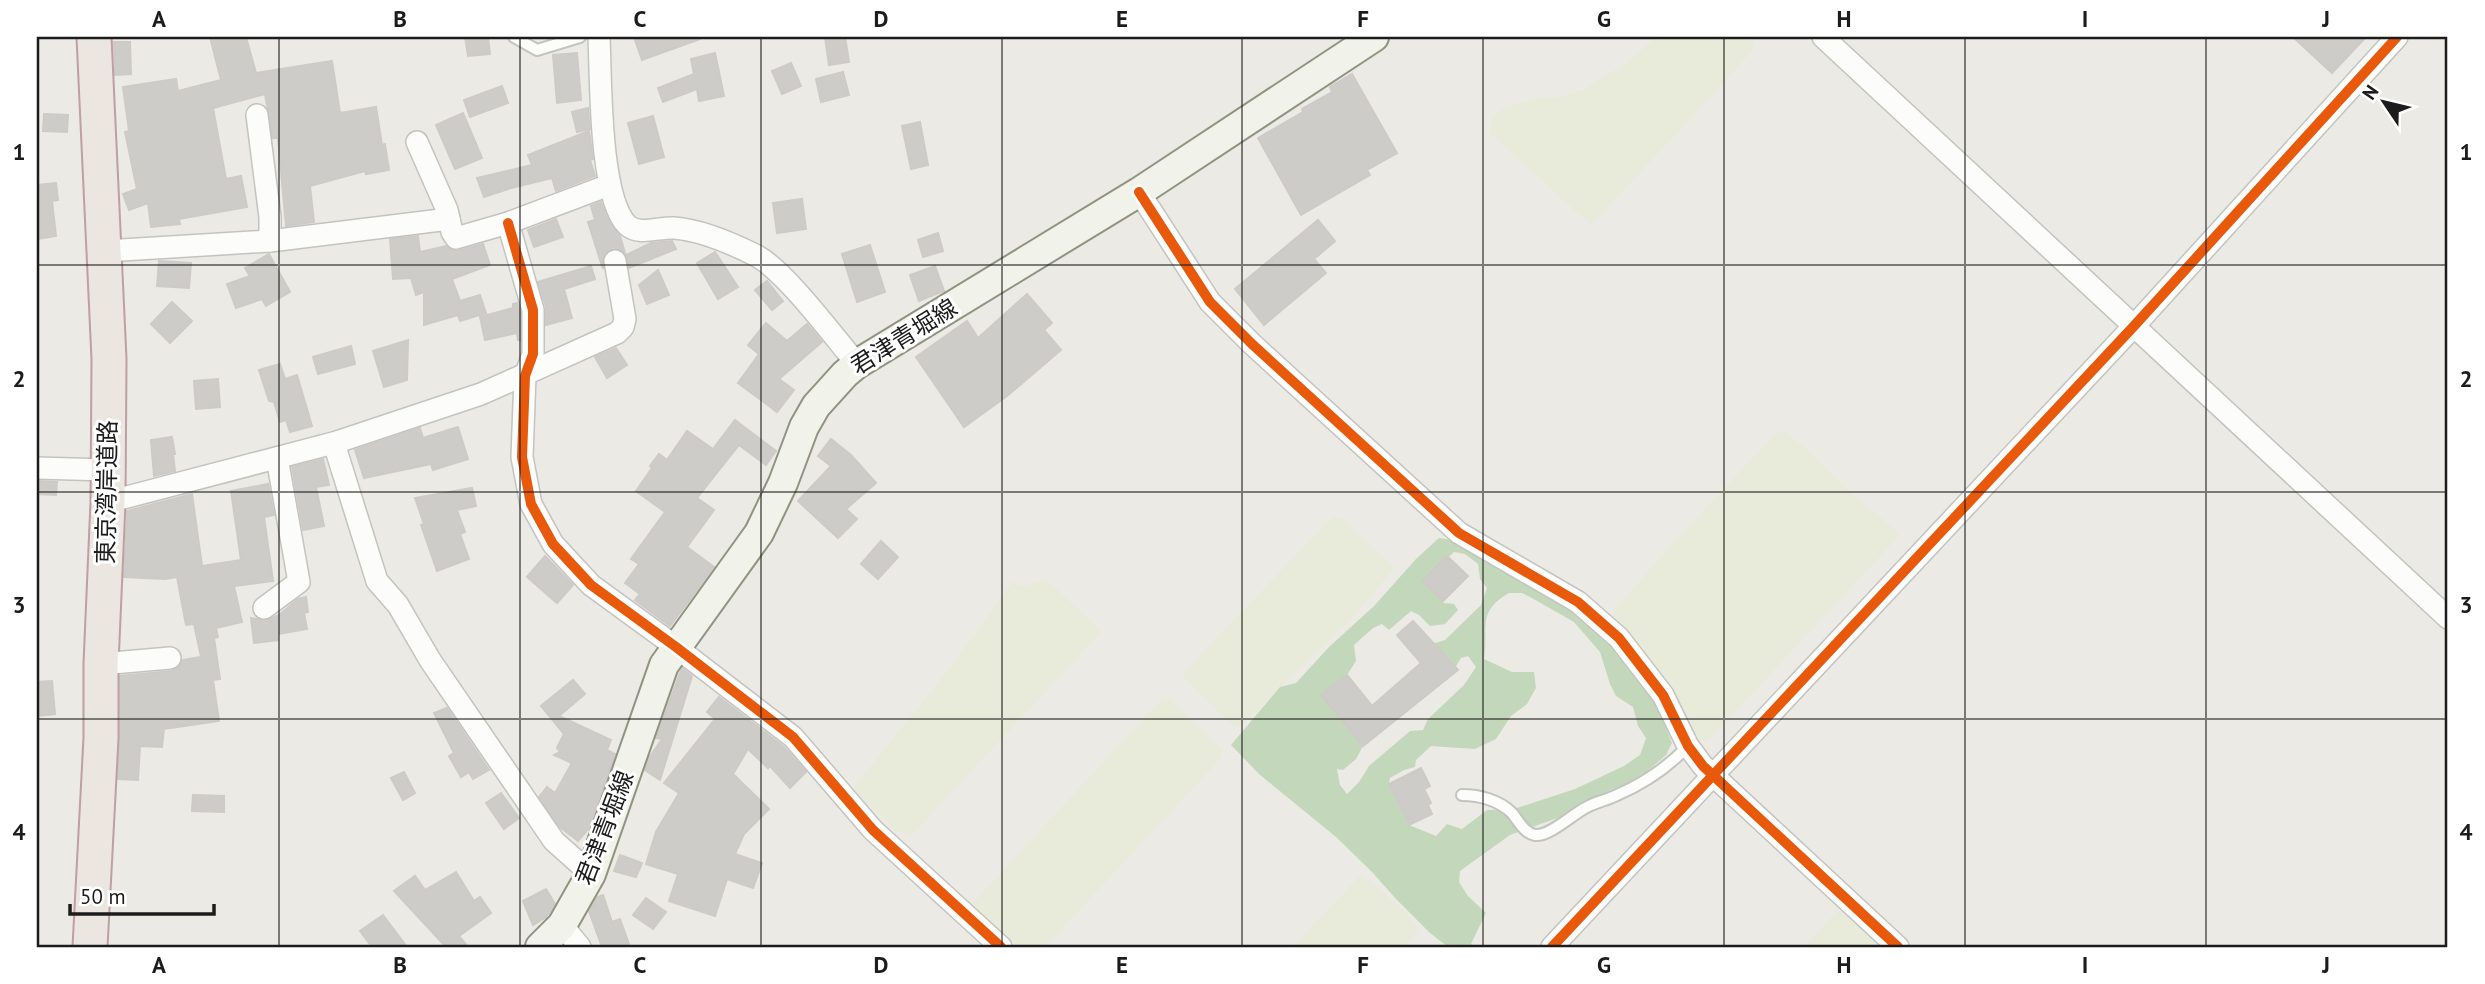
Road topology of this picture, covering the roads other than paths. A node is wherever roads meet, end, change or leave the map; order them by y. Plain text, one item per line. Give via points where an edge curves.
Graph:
1 (94, 37) edge
2 (514, 37) edge
3 (580, 37) edge
4 (599, 37) edge
5 (1374, 37) edge
6 (1823, 37) edge
7 (2397, 37) edge
8 (257, 115) dead end
9 (417, 142) dead end
10 (609, 185) junction
11 (1139, 192) junction
12 (449, 219) junction
13 (508, 223) junction
14 (270, 241) junction
15 (106, 251) junction
16 (615, 261) dead end
17 (2134, 326) junction
18 (857, 364) junction
19 (525, 376) junction
20 (337, 442) junction
21 (277, 458) junction
22 (37, 468) edge
23 (108, 486) junction
24 (264, 608) dead end
25 (2448, 618) edge
26 (676, 647) junction
27 (170, 658) dead end
28 (101, 664) junction
29 (1688, 746) junction
30 (1713, 776) junction
31 (1462, 795) dead end
32 (592, 874) junction
33 (562, 925) junction
34 (90, 947) edge
35 (540, 947) edge
36 (580, 947) edge
37 (1001, 947) edge
38 (1552, 947) edge
39 (1898, 947) edge

1 - 15 highway, 東京湾岸道路
2 - 3 lane via 537,50
4 - 10 street
5 - 11 main road, 君津青堀線
6 - 17 street
7 - 17 street
8 - 14 street
9 - 12 street
10 - 13 street
10 - 18 street via 620,216 635,230 689,231 758,256 785,280
11 - 18 main road, 君津青堀線
11 - 29 street via 1210,302 1252,344 1459,533 1578,602 1619,638 1663,695
12 - 13 street via 456,238
12 - 14 street
13 - 19 street via 533,310 533,354
14 - 15 street
15 - 23 highway, 東京湾岸道路
16 - 19 street via 623,327
17 - 25 street
17 - 30 street
18 - 26 main road, 君津青堀線 via 816,406 759,533
19 - 20 street
19 - 26 street via 522,457 531,504 552,544 591,585
20 - 21 street
20 - 32 street via 377,581 398,605 430,660 554,841
21 - 23 street
21 - 24 street via 299,582
22 - 23 street
23 - 28 highway, 東京湾岸道路
26 - 32 main road, 君津青堀線 via 664,665
26 - 37 street via 793,737 873,830
27 - 28 street
28 - 34 highway, 東京湾岸道路
29 - 30 street
29 - 31 lane via 1647,781 1538,835 1502,805
30 - 38 street
30 - 39 street
32 - 33 main road, 君津青堀線
33 - 35 main road, 君津青堀線
33 - 36 street

